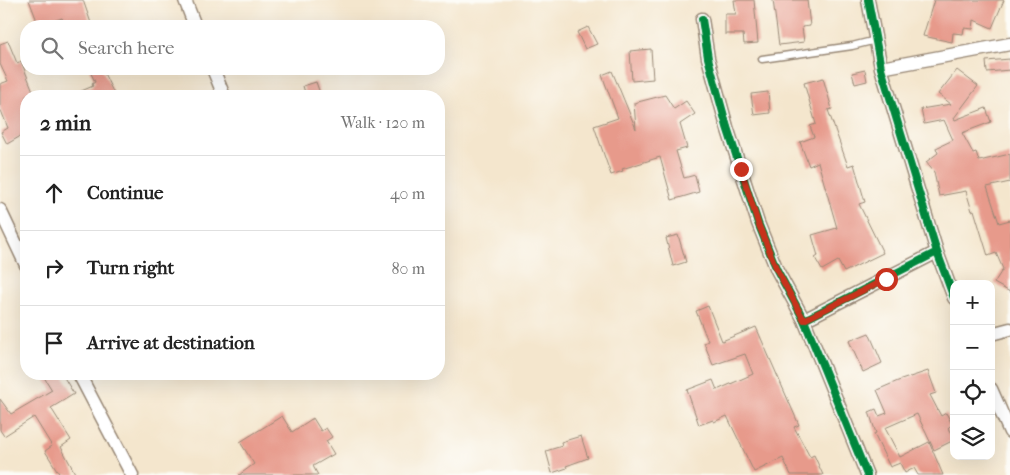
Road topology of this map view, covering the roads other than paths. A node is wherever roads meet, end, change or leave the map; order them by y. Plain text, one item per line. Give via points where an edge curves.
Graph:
1 (185, 0) edge
2 (868, 0) edge
3 (702, 19) dead end
4 (193, 20) edge
5 (876, 40) junction
6 (1010, 44) edge
7 (762, 59) dead end
8 (881, 68) junction
9 (215, 75) edge
10 (222, 90) edge
11 (0, 210) edge
12 (20, 252) edge
13 (937, 252) junction
14 (950, 287) edge
15 (804, 320) junction
16 (1010, 329) edge
17 (995, 333) edge
18 (81, 380) edge
19 (995, 397) edge
20 (1010, 432) edge
21 (132, 475) edge
22 (868, 475) edge

1 - 4 street
2 - 5 street
3 - 15 street via 708,58 758,223 777,270
5 - 7 lane
5 - 8 street
6 - 8 street
8 - 13 street
9 - 10 street
11 - 12 street
13 - 14 street
13 - 15 street
15 - 22 street
16 - 17 street
18 - 21 street
19 - 20 street

